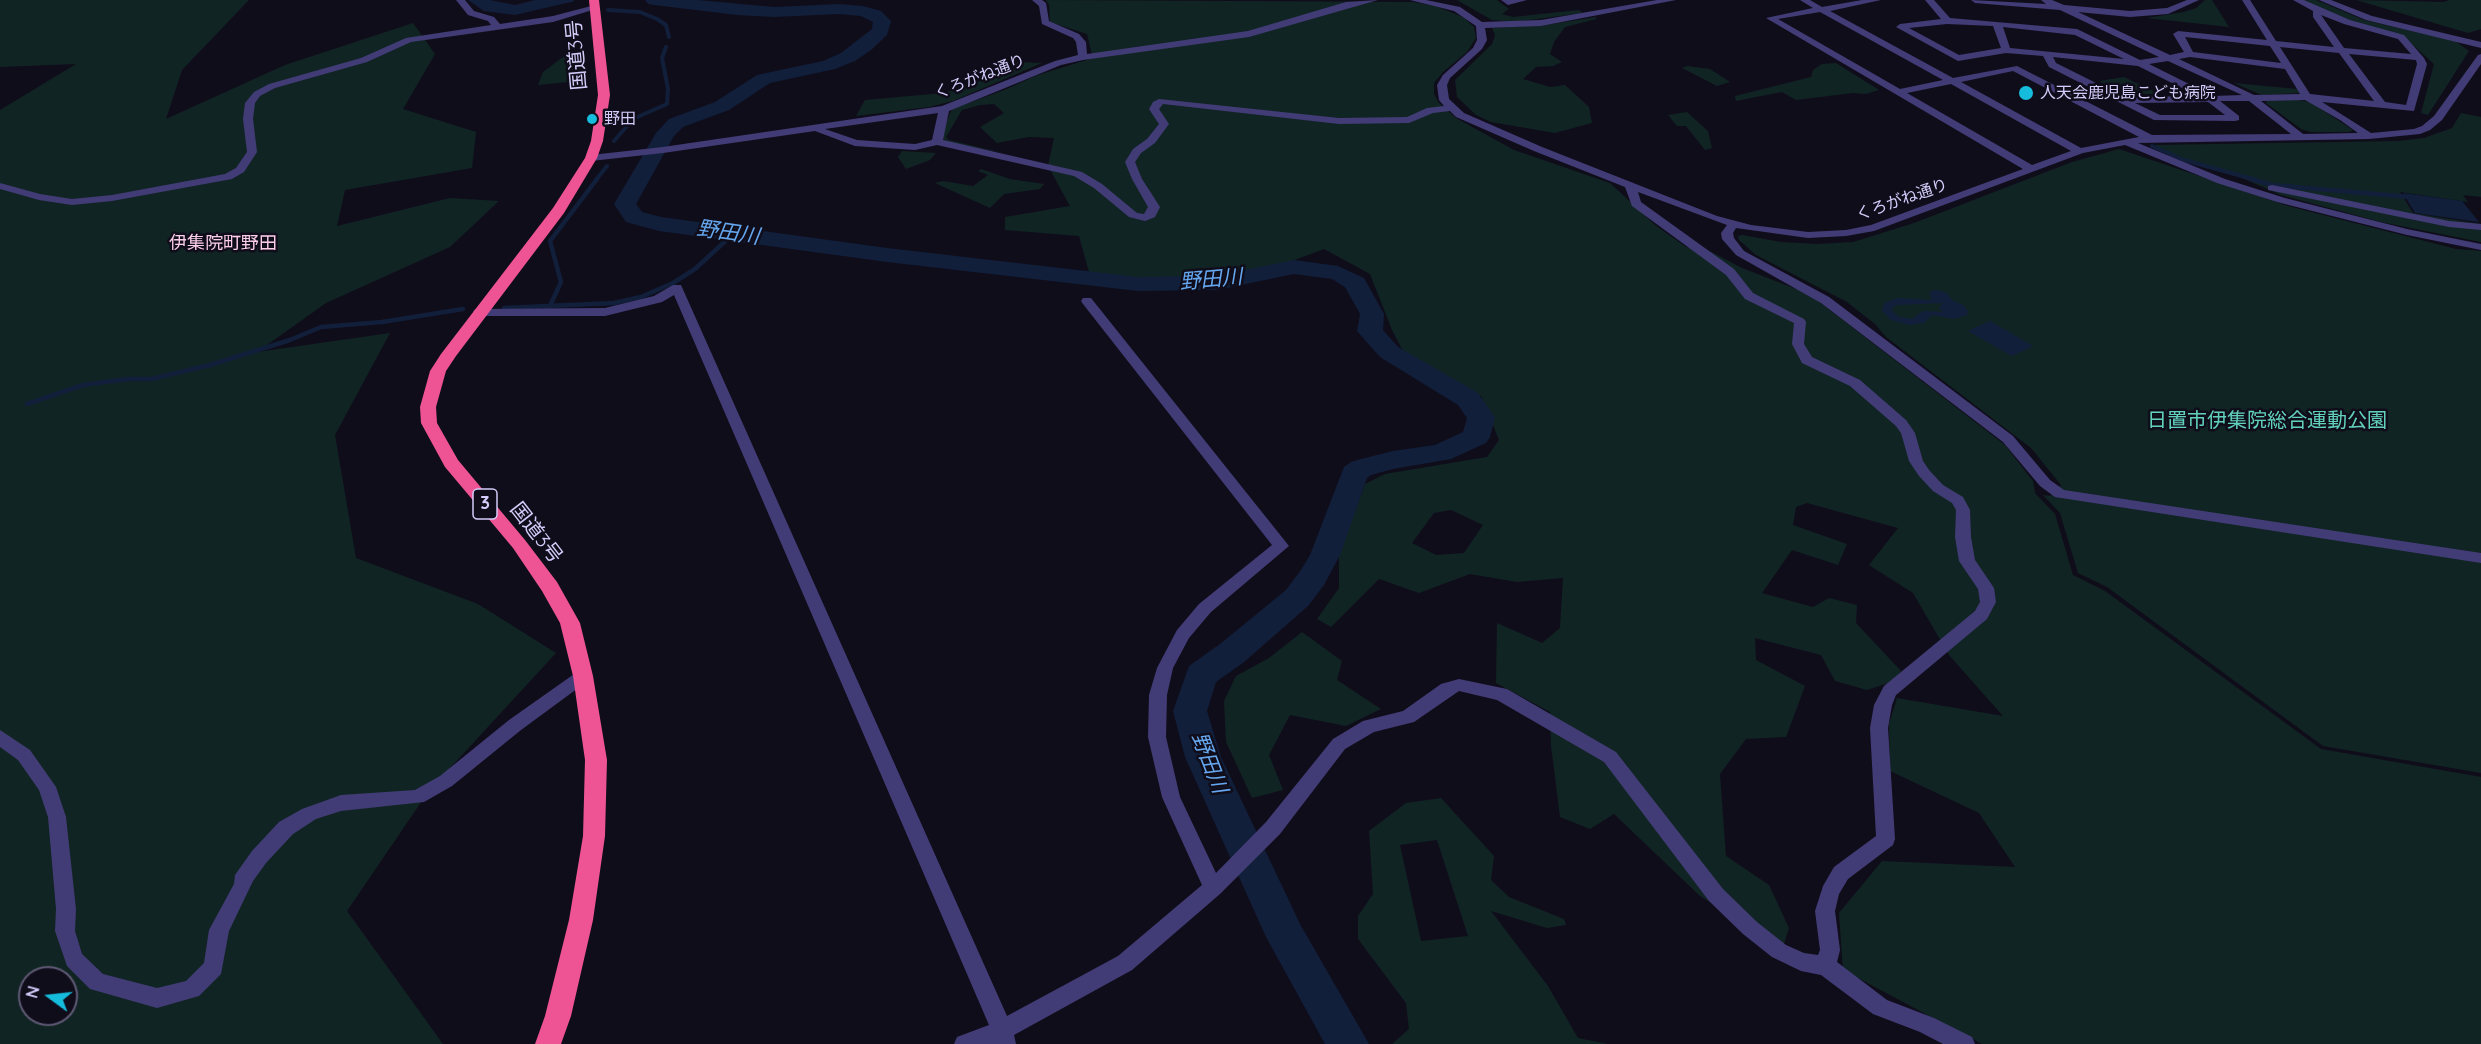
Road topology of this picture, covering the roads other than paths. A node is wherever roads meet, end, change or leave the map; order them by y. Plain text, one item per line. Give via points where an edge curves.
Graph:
1 (460, 0) edge
2 (1036, 0) edge
3 (1374, 0) edge
4 (1413, 0) edge
5 (1505, 0) edge
6 (1522, 0) edge
7 (1672, 0) edge
8 (1804, 0) edge
9 (1877, 0) edge
10 (1929, 0) edge
11 (1975, 0) edge
12 (2044, 0) edge
13 (2195, 0) edge
14 (2246, 0) edge
15 (2297, 0) edge
16 (2323, 0) edge
17 (594, 4) edge
18 (2063, 8) junction
19 (1822, 9) junction
20 (2317, 10) junction
21 (1947, 21) junction
22 (1997, 24) junction
23 (1480, 25) junction
24 (498, 28) junction
25 (2273, 43) junction
26 (2481, 45) edge
27 (2006, 50) junction
28 (2342, 50) junction
29 (2047, 54) junction
30 (2190, 54) junction
31 (1083, 57) junction
32 (2170, 57) junction
33 (2481, 57) edge
34 (2419, 58) junction
35 (2138, 63) junction
36 (2288, 67) junction
37 (1951, 81) junction
38 (1899, 92) junction
39 (2307, 97) junction
40 (2210, 98) junction
41 (2253, 98) junction
42 (2122, 100) junction
43 (2382, 105) junction
44 (1451, 108) junction
45 (944, 109) junction
46 (814, 129) junction
47 (2300, 136) junction
48 (2370, 136) junction
49 (2150, 138) junction
50 (937, 142) junction
51 (2126, 142) junction
52 (2080, 151) junction
53 (591, 158) junction
54 (2185, 167) junction
55 (2031, 169) junction
56 (0, 186) edge
57 (1630, 186) junction
58 (1733, 224) junction
59 (2481, 227) edge
60 (2481, 247) edge
61 (1087, 301) dead end
62 (479, 312) junction
63 (2481, 558) edge
64 (583, 676) junction
65 (0, 737) edge
66 (1220, 882) junction
67 (1826, 966) junction
68 (1003, 1037) edge
69 (548, 1044) edge
70 (965, 1044) edge
71 (1964, 1044) edge

1 - 24 street via 471,13 491,19
2 - 31 street via 1043,5 1045,22 1081,42
3 - 31 street, くろがね通り via 1358,1 1249,34
4 - 23 street via 1457,9
5 - 6 street
7 - 23 street via 1541,23
8 - 19 street
9 - 19 street
10 - 21 street
11 - 18 street
12 - 18 street
13 - 18 street via 2178,9 2144,14
14 - 25 street
15 - 20 street
16 - 26 street via 2369,18
17 - 24 street via 553,19
17 - 53 highway, 国道3号 / 3 via 604,95
18 - 32 street
19 - 37 street
19 - 38 street via 1770,18
20 - 28 street
20 - 34 street via 2401,37
21 - 22 street
21 - 27 street via 1900,27 1958,58
22 - 27 street
22 - 35 street via 2077,32
23 - 44 street via 1482,40 1477,49 1442,85 1444,100
24 - 56 street via 409,40 363,60 272,86 257,94 250,103 248,118 252,152 240,170 228,177 72,202
25 - 28 street
25 - 30 street via 2178,34
25 - 36 street
27 - 29 street
28 - 34 street
28 - 43 street
29 - 35 street
29 - 42 street via 2052,65
30 - 32 street
30 - 36 street
31 - 45 street, くろがね通り via 1045,67
32 - 35 street
32 - 41 street
33 - 48 street, くろがね通り via 2434,124 2416,132
34 - 43 street via 2422,64 2410,109
35 - 40 street
36 - 39 street
37 - 38 street
37 - 49 street via 2014,68
37 - 52 street
38 - 55 street
39 - 41 street
39 - 43 street
39 - 48 street
40 - 41 street
40 - 42 street
40 - 42 street via 2235,118 2158,118
41 - 47 street
44 - 50 street via 1431,110 1409,120 1339,121 1162,101 1155,109 1164,124 1130,162 1154,207 1145,218 1133,215 1078,174
44 - 57 street, くろがね通り via 1472,122
45 - 46 street, くろがね通り
45 - 50 street
46 - 50 street via 872,146 915,147
46 - 53 street, くろがね通り
47 - 48 street, くろがね通り
47 - 49 street, くろがね通り
49 - 51 street, くろがね通り
51 - 52 street, くろがね通り
51 - 54 street
52 - 55 street, くろがね通り
53 - 62 highway, 国道3号 / 3 via 559,210
54 - 59 street via 2449,224
54 - 60 street via 2281,200
55 - 58 street, くろがね通り via 1862,231 1809,234
57 - 58 street, くろがね通り
57 - 67 street via 1636,204 1730,272 1749,296 1800,322 1798,344 1807,360 1855,383 1901,423 1924,474 1958,500 1963,510 1968,561 1986,588 1988,602 1981,615 1890,692 1883,705 1879,728 1886,839 1841,873 1830,892 1825,911 1830,950
58 - 63 street via 1727,233 1732,246 1825,300 2008,439 2045,483 2060,494
61 - 66 street via 1281,546 1205,608 1183,634 1165,668 1158,695 1158,737 1171,797
62 - 64 highway, 国道3号 / 3 via 438,371 428,407 429,423 451,463 519,544 549,587 570,623
62 - 68 street via 605,312 658,299 677,288
64 - 65 street via 446,781 418,797 341,803 309,814 286,828 242,881 244,884 219,930 214,967 192,988 157,998 97,982 74,959 65,931 57,817 47,787 24,755
64 - 69 highway, 国道3号 / 3 via 596,760 594,836 581,920
66 - 67 street via 1274,828 1339,744 1369,726 1408,717 1459,685 1501,694 1610,757 1724,904 1779,951 1802,962
66 - 68 street via 1125,963
67 - 71 street via 1880,1007
68 - 70 street

